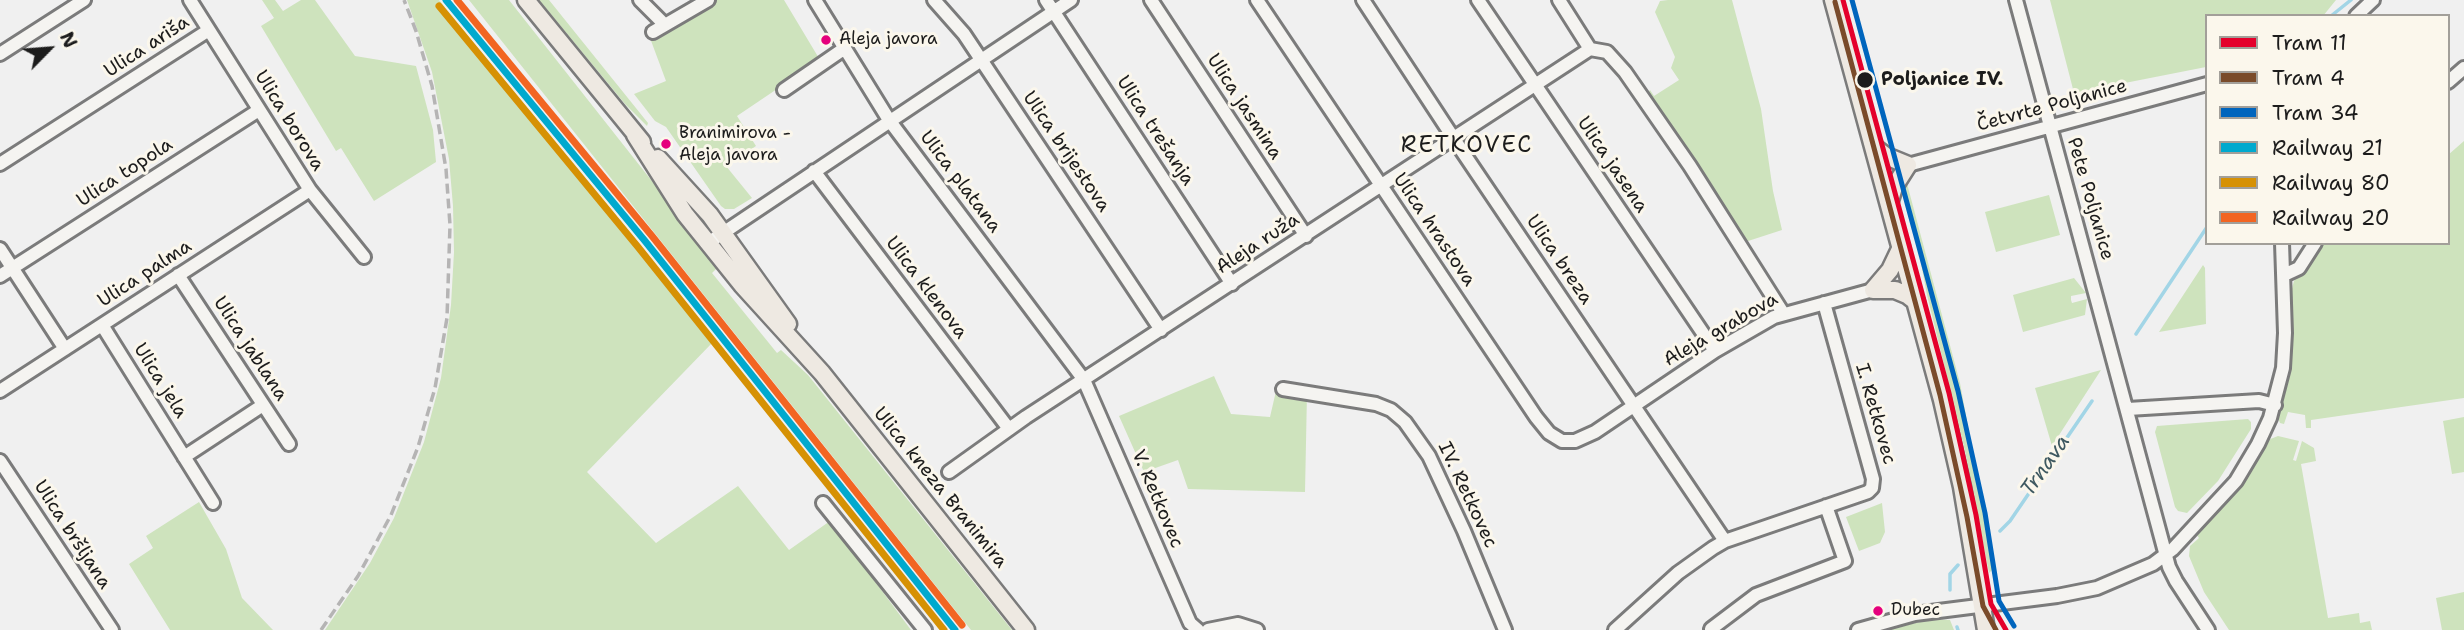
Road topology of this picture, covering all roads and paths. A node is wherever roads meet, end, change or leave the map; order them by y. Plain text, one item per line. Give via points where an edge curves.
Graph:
1 (84, 0) edge
2 (190, 0) edge
3 (526, 0) edge
4 (640, 0) edge
5 (708, 0) edge
6 (815, 0) edge
7 (934, 0) edge
8 (1046, 0) edge
9 (1071, 0) edge
10 (1151, 0) edge
11 (1256, 0) edge
12 (1363, 0) edge
13 (1478, 0) edge
14 (1559, 0) edge
15 (1833, 0) edge
16 (2017, 0) edge
17 (2373, 0) edge
18 (1054, 12) junction
19 (2358, 14) edge
20 (209, 30) junction
21 (845, 48) junction
22 (1590, 49) junction
23 (0, 54) edge
24 (981, 61) junction
25 (2464, 68) edge
26 (2450, 80) edge
27 (2205, 85) edge
28 (1536, 86) junction
29 (784, 90) dead end
30 (259, 110) junction
31 (889, 120) junction
32 (2050, 127) junction
33 (635, 135) junction
34 (1454, 139) junction
35 (1873, 146) junction
36 (0, 164) edge
37 (1908, 165) junction
38 (814, 171) junction
39 (1382, 186) junction
40 (310, 190) junction
41 (1889, 204) junction
42 (723, 232) junction
43 (1306, 236) junction
44 (708, 243) junction
45 (2282, 245) edge
46 (2314, 245) edge
47 (1901, 247) junction
48 (0, 249) edge
49 (364, 257) dead end
50 (12, 268) junction
51 (178, 275) junction
52 (2284, 275) junction
53 (0, 276) edge
54 (1232, 284) junction
55 (1873, 290) junction
56 (1824, 303) junction
57 (1916, 303) junction
58 (1783, 313) junction
59 (102, 325) junction
60 (1161, 330) junction
61 (65, 349) junction
62 (1714, 351) junction
63 (822, 373) junction
64 (1084, 380) junction
65 (1283, 389) dead end
66 (0, 391) edge
67 (263, 405) junction
68 (1634, 405) junction
69 (2275, 405) junction
70 (2128, 409) junction
71 (1009, 429) junction
72 (1562, 440) joint
73 (289, 444) dead end
74 (184, 457) junction
75 (0, 461) edge
76 (949, 472) dead end
77 (213, 503) dead end
78 (823, 503) dead end
79 (1826, 506) junction
80 (1725, 541) junction
81 (2166, 555) junction
82 (1982, 605) junction
83 (109, 626) edge
84 (1711, 629) edge
85 (95, 630) edge
86 (925, 630) edge
87 (1026, 630) edge
88 (1198, 630) edge
89 (1208, 630) edge
90 (1257, 630) edge
91 (1505, 630) edge
92 (1615, 630) edge
93 (1858, 630) edge
94 (1986, 630) edge
95 (2208, 630) edge

1 - 23 street
2 - 20 street, Ulica borova
3 - 33 main road, Ulica kneza Branimira
4 - 5 street via 659,28
6 - 21 street, Ulica platana
7 - 24 street, Ulica brijestova
8 - 18 street, Ulica trešanja
9 - 18 street
10 - 43 street, Ulica jasmina
11 - 39 street, Ulica hrastova
12 - 34 street, Ulica breza
13 - 28 street, Ulica jasena
14 - 22 street
15 - 35 main road
16 - 32 street, Pete Poljanice
17 - 19 street
18 - 24 street
18 - 54 street, Ulica trešanja
20 - 30 street, Ulica borova
20 - 36 street, Ulica ariša
21 - 29 street
21 - 31 street, Ulica platana
22 - 28 street, Aleja ruža
22 - 58 street via 1607,52 1625,72
24 - 31 street
24 - 60 street, Ulica brijestova
25 - 26 street
27 - 32 street, Četvrte Poljanice
28 - 34 street, Aleja ruža
28 - 62 street, Ulica jasena
30 - 40 street, Ulica borova
30 - 50 street, Ulica topola
31 - 38 street
31 - 64 street, Ulica platana
32 - 37 street, Četvrte Poljanice
32 - 70 street, Pete Poljanice
33 - 42 main road, Ulica kneza Branimira
33 - 44 main road, Ulica kneza Branimira
34 - 39 street, Aleja ruža
34 - 68 street, Ulica breza
35 - 37 main road
35 - 41 main road
37 - 41 main road
38 - 42 street
38 - 71 street, Ulica klenova
39 - 43 street, Aleja ruža
39 - 72 street, Ulica hrastova via 1536,417
40 - 49 street, Ulica borova
40 - 51 street, Ulica palma
41 - 47 main road
42 - 44 street
42 - 63 main road, Ulica kneza Branimira
43 - 54 street, Aleja ruža
44 - 63 main road, Ulica kneza Branimira
45 - 52 street
46 - 52 street via 2299,268
47 - 55 main road
47 - 57 main road
48 - 50 street
50 - 53 street, Ulica topola
50 - 61 street
51 - 59 street, Ulica palma
51 - 67 street, Ulica jablana
52 - 69 street via 2283,368
54 - 60 street, Aleja ruža
55 - 56 street, Aleja grabova
55 - 57 main road via 1895,290
56 - 58 street, Aleja grabova
56 - 79 street, I. Retkovec via 1874,479 1868,492
57 - 82 main road via 1959,476
58 - 62 street, Aleja grabova
59 - 61 street, Ulica palma
59 - 74 street, Ulica jela
60 - 64 street, Aleja ruža
61 - 66 street, Ulica palma
62 - 68 street, Aleja grabova
63 - 87 main road, Ulica kneza Branimira
64 - 71 street, Aleja ruža
64 - 88 street, V. Retkovec via 1190,623
65 - 91 street, IV. Retkovec via 1376,404 1405,422 1429,456
67 - 73 street, Ulica jablana
67 - 74 street
68 - 72 street, Aleja grabova via 1595,432 1575,441
68 - 80 street, Ulica breza
69 - 70 street via 2259,401
69 - 81 street via 2236,481
70 - 81 street, Pete Poljanice
71 - 76 street, Aleja ruža
74 - 77 street, Ulica jela
75 - 83 street, Ulica bršljana
78 - 86 street
79 - 80 street, I. Retkovec
79 - 84 street via 1844,561 1756,595
80 - 92 street, I. Retkovec via 1687,566
81 - 82 street via 2097,588
81 - 95 street, Pete Poljanice via 2172,575
82 - 93 street via 1915,614
82 - 94 main road
83 - 85 street
89 - 90 street via 1238,624

